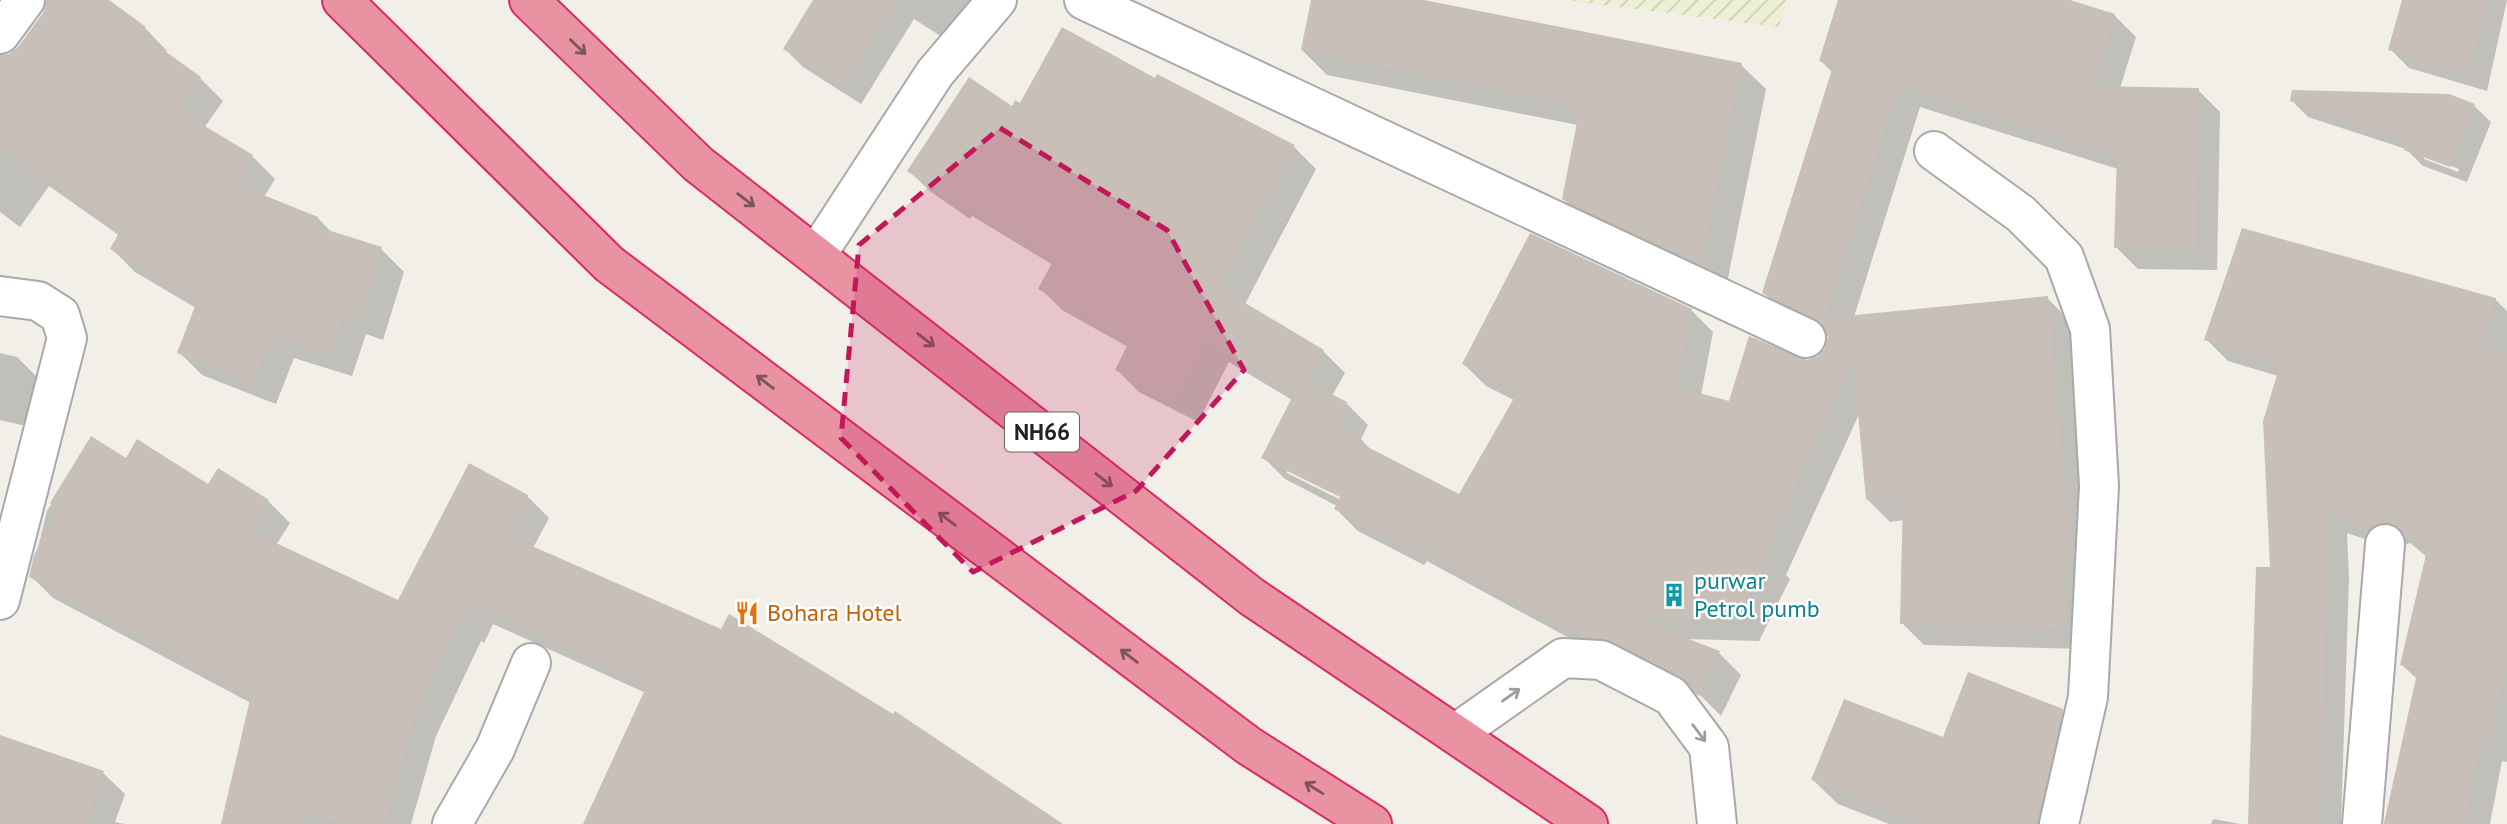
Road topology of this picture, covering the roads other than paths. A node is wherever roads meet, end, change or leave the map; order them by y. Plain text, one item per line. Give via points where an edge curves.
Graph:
1 (25, 0) edge
2 (342, 0) edge
3 (528, 0) edge
4 (997, 0) edge
5 (1084, 0) edge
6 (0, 34) edge
7 (1934, 151) dead end
8 (817, 254) junction
9 (0, 296) edge
10 (1806, 338) dead end
11 (2385, 544) dead end
12 (0, 600) edge
13 (531, 663) dead end
14 (1455, 734) junction
15 (452, 824) edge
16 (1372, 824) edge
17 (1588, 824) edge
18 (1717, 824) edge
19 (2059, 824) edge
20 (2362, 824) edge

1 - 6 street
16 -> 2 highway via 1249,746 609,264
3 -> 8 highway, NH66 via 698,164
4 - 8 street via 935,73
5 - 10 street
7 - 19 street via 2021,214 2064,257 2090,329 2099,486 2088,697
8 -> 14 highway, NH66 via 1252,597
9 - 12 street via 38,300 60,315 67,338
11 - 20 street
13 - 15 street via 495,749
14 - 17 highway, NH66
14 -> 18 street via 1563,657 1601,660 1671,696 1709,747

